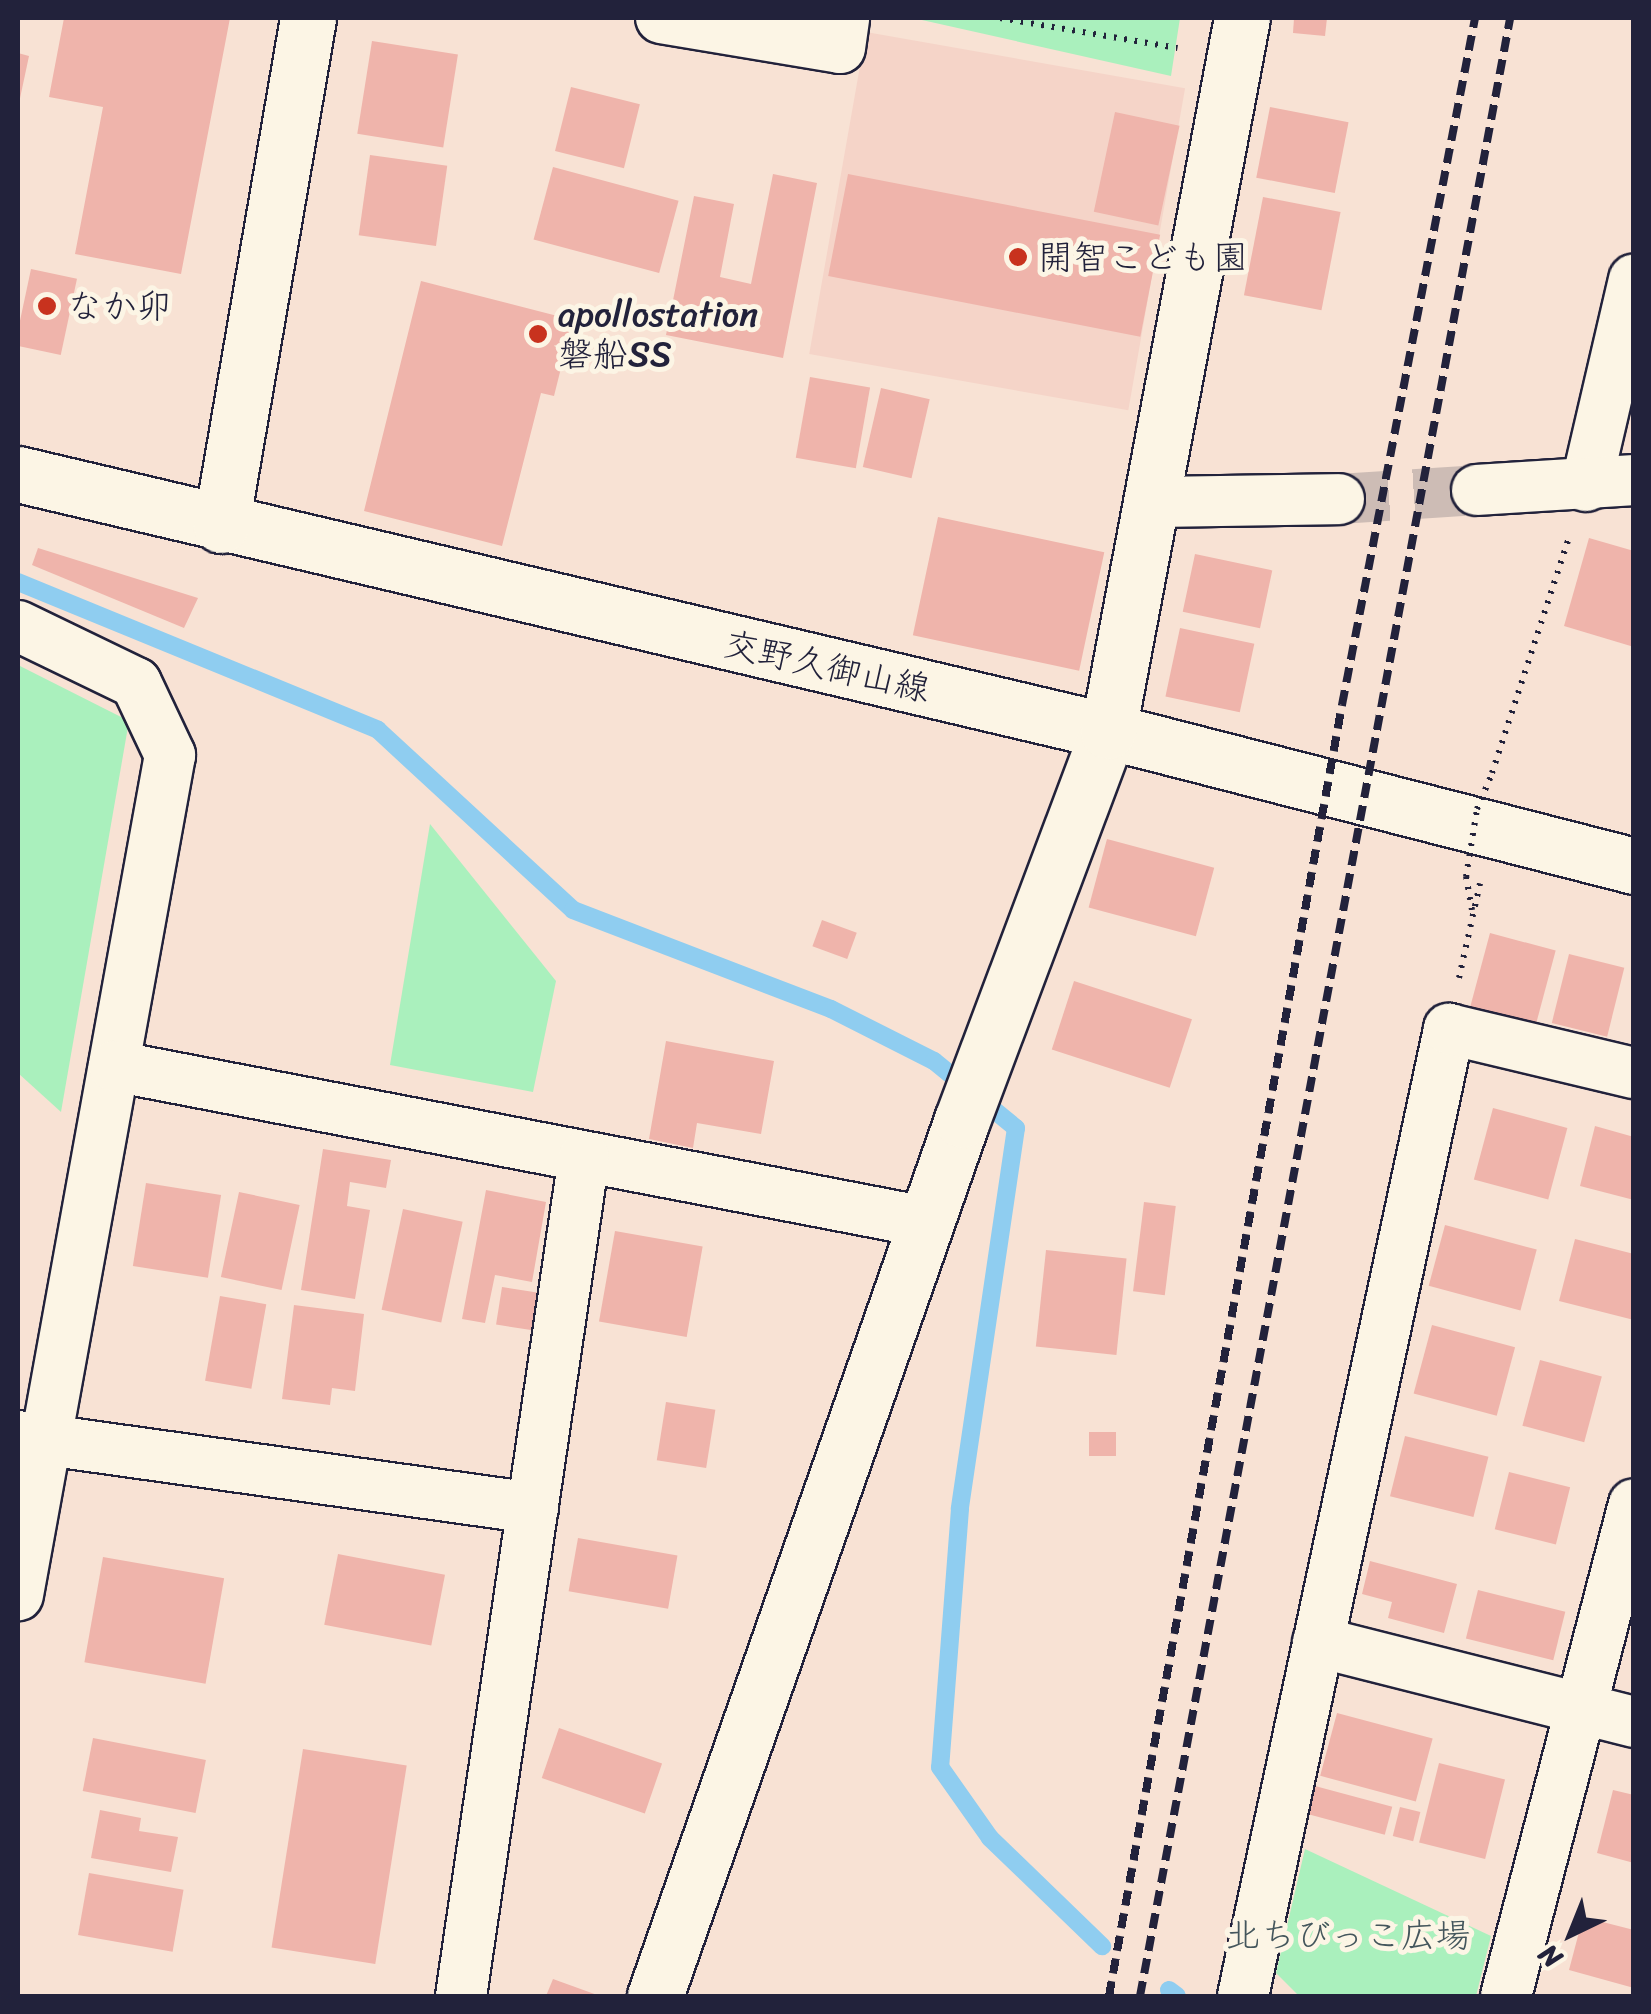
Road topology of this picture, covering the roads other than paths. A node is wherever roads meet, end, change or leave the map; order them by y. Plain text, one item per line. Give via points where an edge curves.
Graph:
1 (308, 18) edge
2 (661, 18) edge
3 (844, 18) edge
4 (1242, 18) edge
5 (1634, 279) edge
6 (18, 474) edge
7 (1610, 483) edge
8 (1477, 490) tunnel mouth
9 (1339, 500) tunnel mouth
10 (1150, 502) junction
11 (221, 526) junction
12 (18, 626) edge
13 (1108, 731) junction
14 (1634, 866) edge
15 (114, 1066) junction
16 (1634, 1074) edge
17 (584, 1156) junction
18 (926, 1222) junction
19 (31, 1438) edge
20 (1634, 1504) edge
21 (532, 1508) junction
22 (18, 1594) edge
23 (1318, 1642) junction
24 (1580, 1708) junction
25 (1634, 1722) edge
26 (1252, 1990) edge
27 (461, 1996) edge
28 (655, 1996) edge
29 (1506, 1996) edge

1 - 11 street
2 - 3 street via 840,48
4 - 10 street
5 - 7 street
6 - 11 street, 交野久御山線
7 - 8 street
9 - 10 street
10 - 13 street
11 - 13 street, 交野久御山線
12 - 15 street via 136,683 170,755
13 - 14 street, 交野久御山線
13 - 18 street
15 - 17 street
15 - 19 street
16 - 23 street via 1449,1028
17 - 18 street
17 - 21 street
18 - 28 street
19 - 21 street
19 - 22 street
20 - 24 street
21 - 27 street
23 - 24 street
23 - 26 street
24 - 25 street
24 - 29 street

